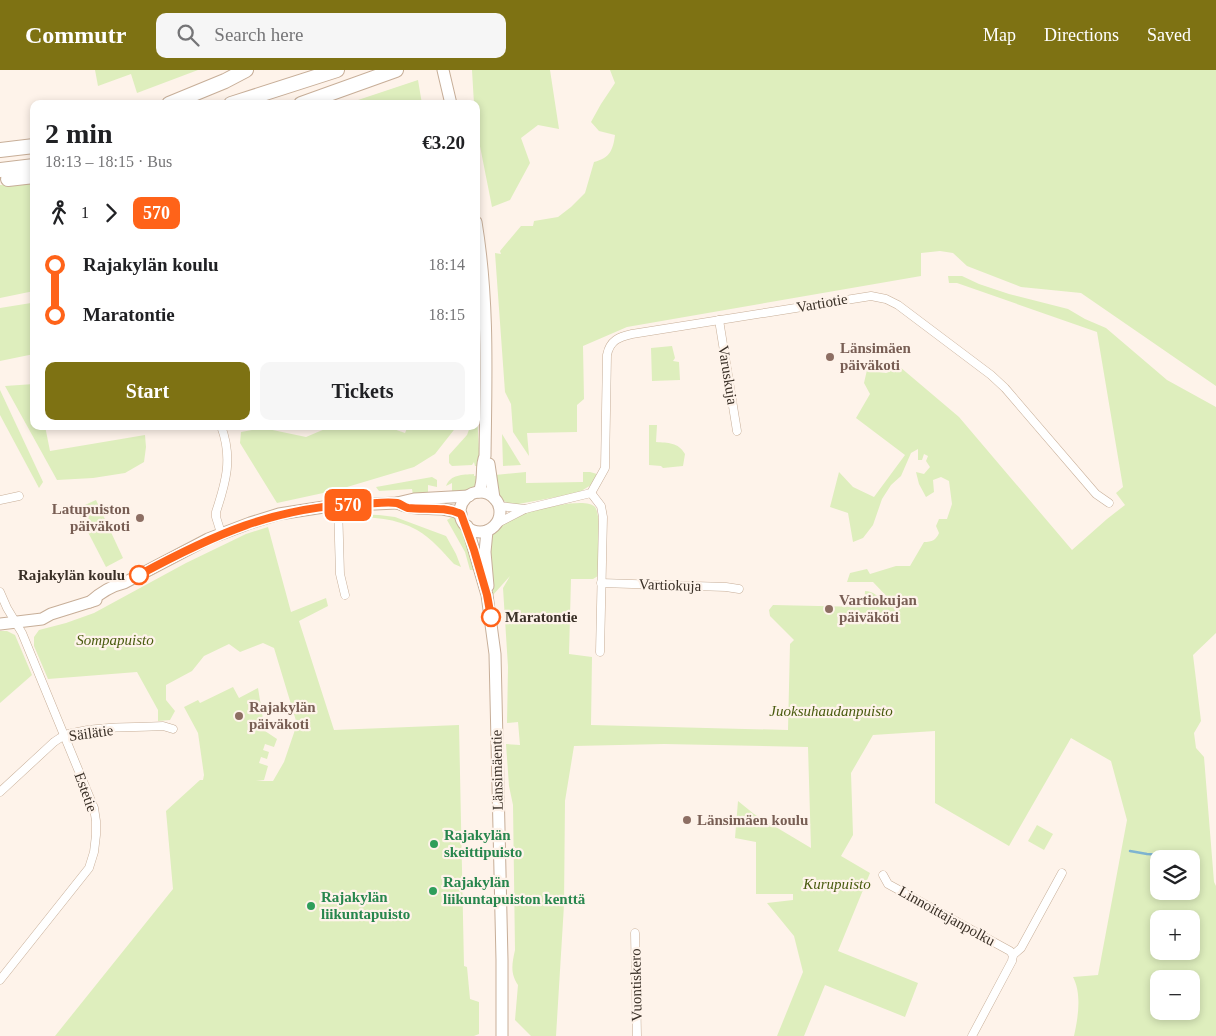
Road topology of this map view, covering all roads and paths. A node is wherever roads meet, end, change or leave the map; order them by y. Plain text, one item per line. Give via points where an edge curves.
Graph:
1 (246, 70) edge
2 (337, 70) edge
3 (396, 70) edge
4 (444, 75) edge
5 (179, 100) edge
6 (243, 100) edge
7 (312, 100) edge
8 (450, 100) edge
9 (30, 146) edge
10 (0, 150) edge
11 (30, 166) edge
12 (0, 170) edge
13 (30, 176) edge
14 (0, 179) edge
15 (480, 252) edge
16 (719, 320) junction
17 (222, 430) edge
18 (737, 431) dead end
19 (485, 456) junction
20 (591, 493) junction
21 (474, 494) junction
22 (19, 496) dead end
23 (0, 500) edge
24 (497, 502) junction
25 (1109, 502) dead end
26 (397, 503) junction
27 (338, 505) junction
28 (524, 509) junction
29 (461, 514) junction
30 (466, 526) junction
31 (492, 528) junction
32 (221, 533) junction
33 (602, 583) junction
34 (739, 589) dead end
35 (0, 592) edge
36 (345, 595) dead end
37 (487, 595) junction
38 (9, 618) edge
39 (0, 624) edge
40 (600, 652) dead end
41 (173, 729) dead end
42 (64, 735) junction
43 (0, 792) edge
44 (1062, 873) dead end
45 (883, 875) dead end
46 (635, 933) dead end
47 (1013, 955) junction
48 (0, 980) edge
49 (502, 1036) edge
50 (637, 1036) edge
51 (972, 1036) edge

1 - 5 highway
2 - 6 highway
3 - 7 highway
4 - 8 main road
9 - 10 highway
11 - 12 highway
13 - 14 highway
15 - 19 main road via 486,331
16 - 18 street, Varuskuja
16 - 20 street, Vartiotie via 632,334 612,342 607,355 605,468
16 - 25 street, Vartiotie via 858,297 886,299 991,375 1096,494
17 - 32 street via 228,465 216,512
19 - 21 main road via 484,476
19 - 24 main road
20 - 28 street
20 - 33 street via 602,512
21 - 24 main road via 487,494
21 - 26 main road
21 - 29 main road via 462,506
22 - 23 street
24 - 28 street
24 - 31 main road via 500,516
26 - 27 main road
26 - 29 main road via 406,508 447,509
27 - 32 main road via 279,514
27 - 36 street via 341,580
28 - 31 street
29 - 30 main road
30 - 31 main road via 476,531
30 - 37 main road, Länsimäentie
31 - 37 main road, Länsimäentie via 486,552
32 - 38 main road via 124,583 100,600 51,614 40,611
33 - 34 street, Vartiokuja
33 - 40 street
35 - 38 street, Estetie
37 - 49 main road, Länsimäentie via 495,654
38 - 39 main road
38 - 42 street, Estetie via 22,632
41 - 42 street, Säilätie via 164,726
42 - 43 street, Säilätie
42 - 48 street, Estetie via 94,808 94,852 82,878
44 - 47 street via 1021,948
45 - 47 street, Linnoittajanpolku via 888,884
46 - 50 street, Vuontiskero
47 - 51 street

